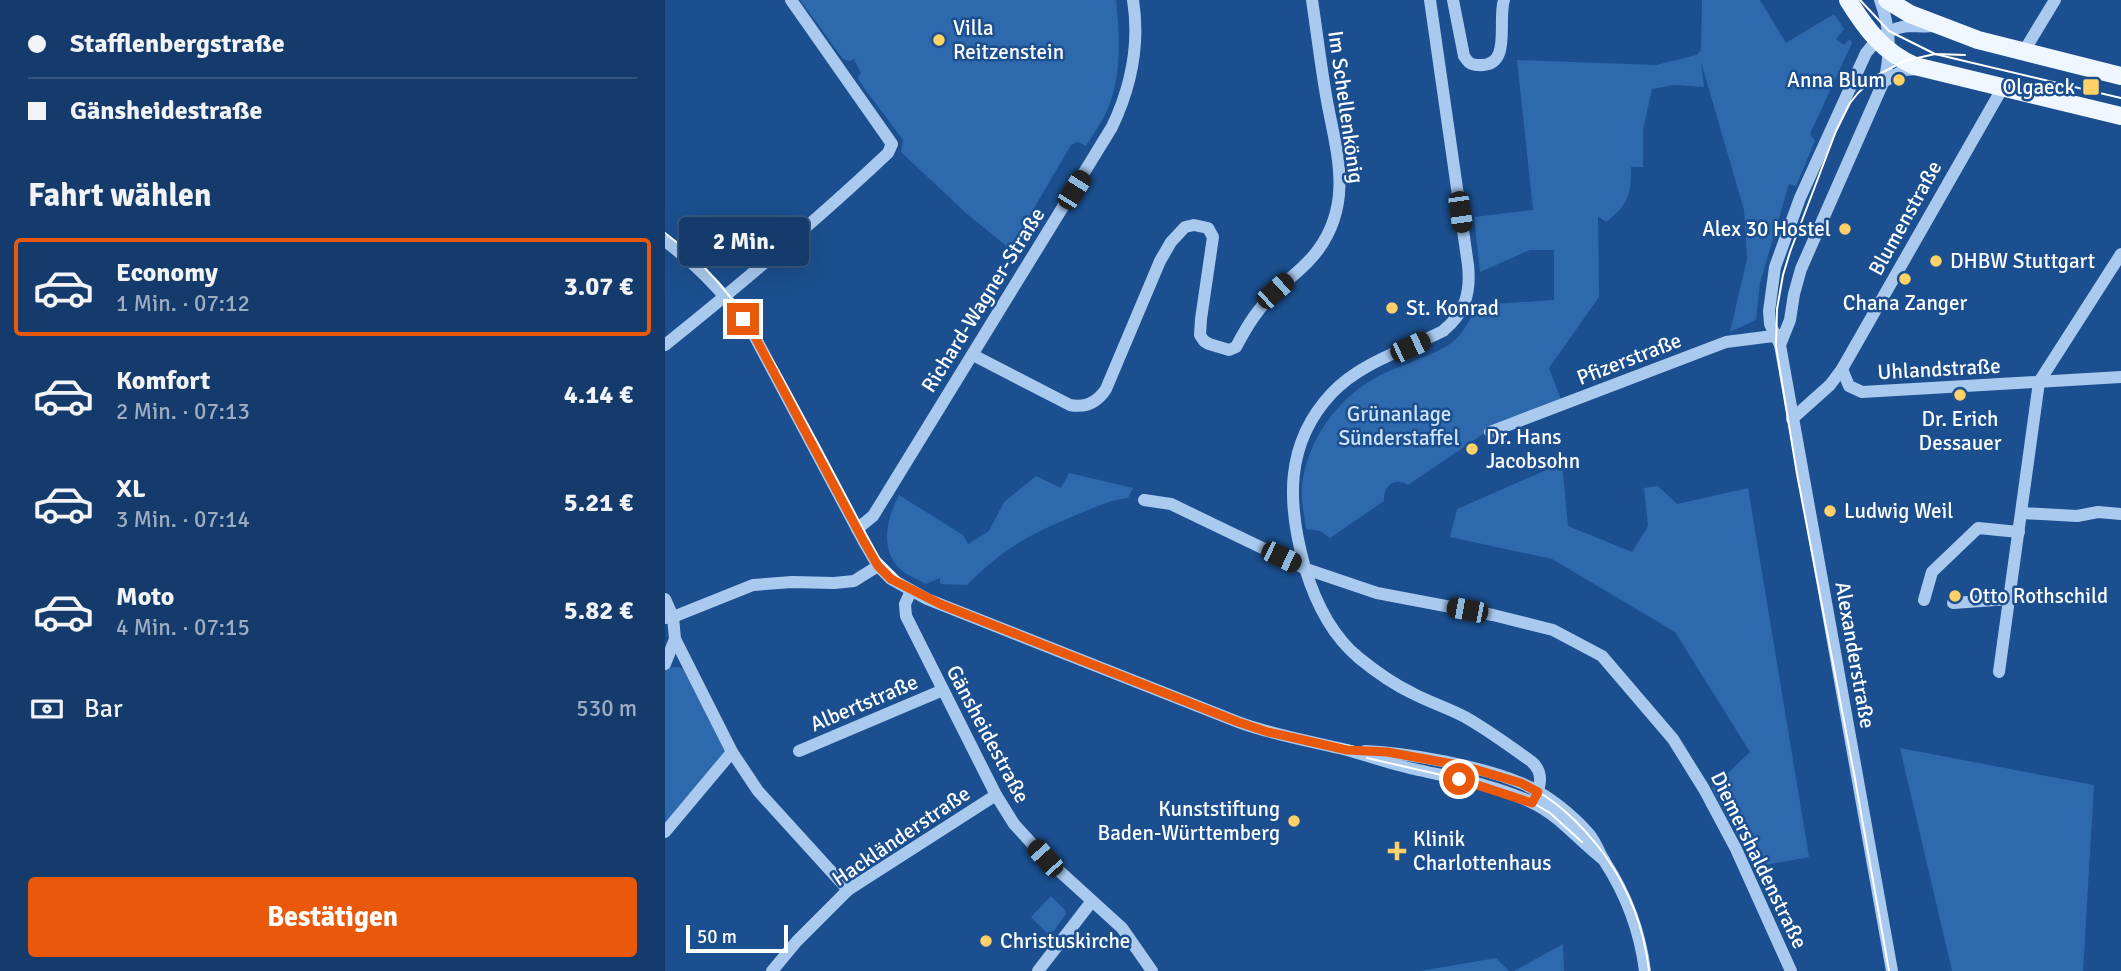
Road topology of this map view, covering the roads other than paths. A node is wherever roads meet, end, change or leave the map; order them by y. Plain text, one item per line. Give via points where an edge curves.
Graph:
1 (791, 0) edge
2 (1133, 0) edge
3 (1313, 0) edge
4 (1430, 0) edge
5 (1453, 0) edge
6 (1504, 0) edge
7 (1848, 0) edge
8 (1880, 0) edge
9 (1887, 0) edge
10 (2055, 0) edge
11 (1937, 25) junction
12 (1883, 35) junction
13 (2024, 51) junction
14 (1890, 52) junction
15 (1925, 68) junction
16 (2121, 76) edge
17 (1883, 82) junction
18 (2003, 87) junction
19 (2121, 116) edge
20 (665, 241) edge
21 (2121, 254) edge
22 (726, 296) junction
23 (1780, 338) junction
24 (665, 345) edge
25 (972, 355) junction
26 (1842, 369) junction
27 (2121, 377) edge
28 (2039, 382) junction
29 (1792, 419) junction
30 (1490, 432) dead end
31 (1144, 500) dead end
32 (2022, 513) junction
33 (2121, 514) edge
34 (857, 529) junction
35 (2019, 532) junction
36 (878, 566) junction
37 (1306, 569) junction
38 (911, 591) junction
39 (665, 599) edge
40 (2010, 599) junction
41 (1924, 600) dead end
42 (1953, 603) dead end
43 (669, 618) edge
44 (675, 639) junction
45 (665, 664) edge
46 (2000, 672) dead end
47 (943, 691) junction
48 (732, 751) junction
49 (799, 751) dead end
50 (996, 796) junction
51 (1535, 797) junction
52 (665, 832) edge
53 (848, 890) junction
54 (1092, 901) junction
55 (772, 971) edge
56 (1038, 971) edge
57 (1152, 971) edge
58 (1645, 971) edge
59 (1791, 971) edge
60 (1892, 971) edge

1 - 22 street via 892,144 838,200
2 - 25 street, Richard-Wagner-Straße via 1132,75 1122,106
3 - 25 street, Im Schellenkönig via 1340,170 1336,211 1319,248 1265,302 1236,347 1229,350 1209,344 1200,335 1213,237 1207,228 1194,225 1181,230 1166,251 1106,390 1097,400 1084,406 1070,405
4 - 37 street via 1468,265 1467,299 1443,331 1346,381 1311,422 1298,452 1292,486 1296,533
5 - 6 street via 1464,56 1477,65 1493,63 1499,56
7 - 12 main road
8 - 12 street
9 - 11 main road
10 - 13 street
11 - 12 street via 1910,26
11 - 13 main road
12 - 14 main road
12 - 23 street, Alexanderstraße via 1866,53 1800,198 1775,267 1769,312 1770,324
13 - 16 main road
14 - 15 main road
14 - 17 street, Alexanderstraße
15 - 17 street via 1904,70
15 - 18 main road
17 - 23 street, Alexanderstraße via 1801,269 1790,320
18 - 19 main road
18 - 26 street, Blumenstraße
20 - 22 street
21 - 28 street
22 - 24 street
22 - 34 street via 755,337
23 - 29 street, Alexanderstraße
23 - 30 street, Pfizerstraße via 1725,342
25 - 34 street, Richard-Wagner-Straße via 873,516
26 - 28 street, Uhlandstraße via 1849,386 1862,392
26 - 29 street via 1831,385
27 - 28 street, Uhlandstraße
28 - 32 street
29 - 60 street, Alexanderstraße
31 - 37 street, Diemershaldenstraße via 1171,504
32 - 33 street
32 - 35 street
34 - 36 street
35 - 40 street
35 - 41 street via 1977,528 1932,572
36 - 38 street
36 - 43 street via 854,581 753,585
37 - 51 street via 1326,618 1356,655 1399,687 1465,717 1521,754 1539,769
37 - 59 street, Diemershaldenstraße via 1377,593 1553,630 1602,656 1673,739 1704,789
38 - 47 street, Gänsheidestraße via 906,616
38 - 51 street via 1268,732 1347,750 1464,766 1521,783
39 - 43 street
40 - 42 street
40 - 46 street
43 - 44 street
44 - 45 street
44 - 48 street
47 - 49 street, Albertstraße
47 - 50 street, Gänsheidestraße
48 - 52 street
48 - 53 street via 758,791
50 - 53 street, Hackländerstraße
50 - 54 street, Gänsheidestraße via 1045,858
51 - 58 street via 1573,818 1590,835 1633,915
53 - 55 street, Hackländerstraße
54 - 56 street
54 - 57 street, Gänsheidestraße via 1122,928

